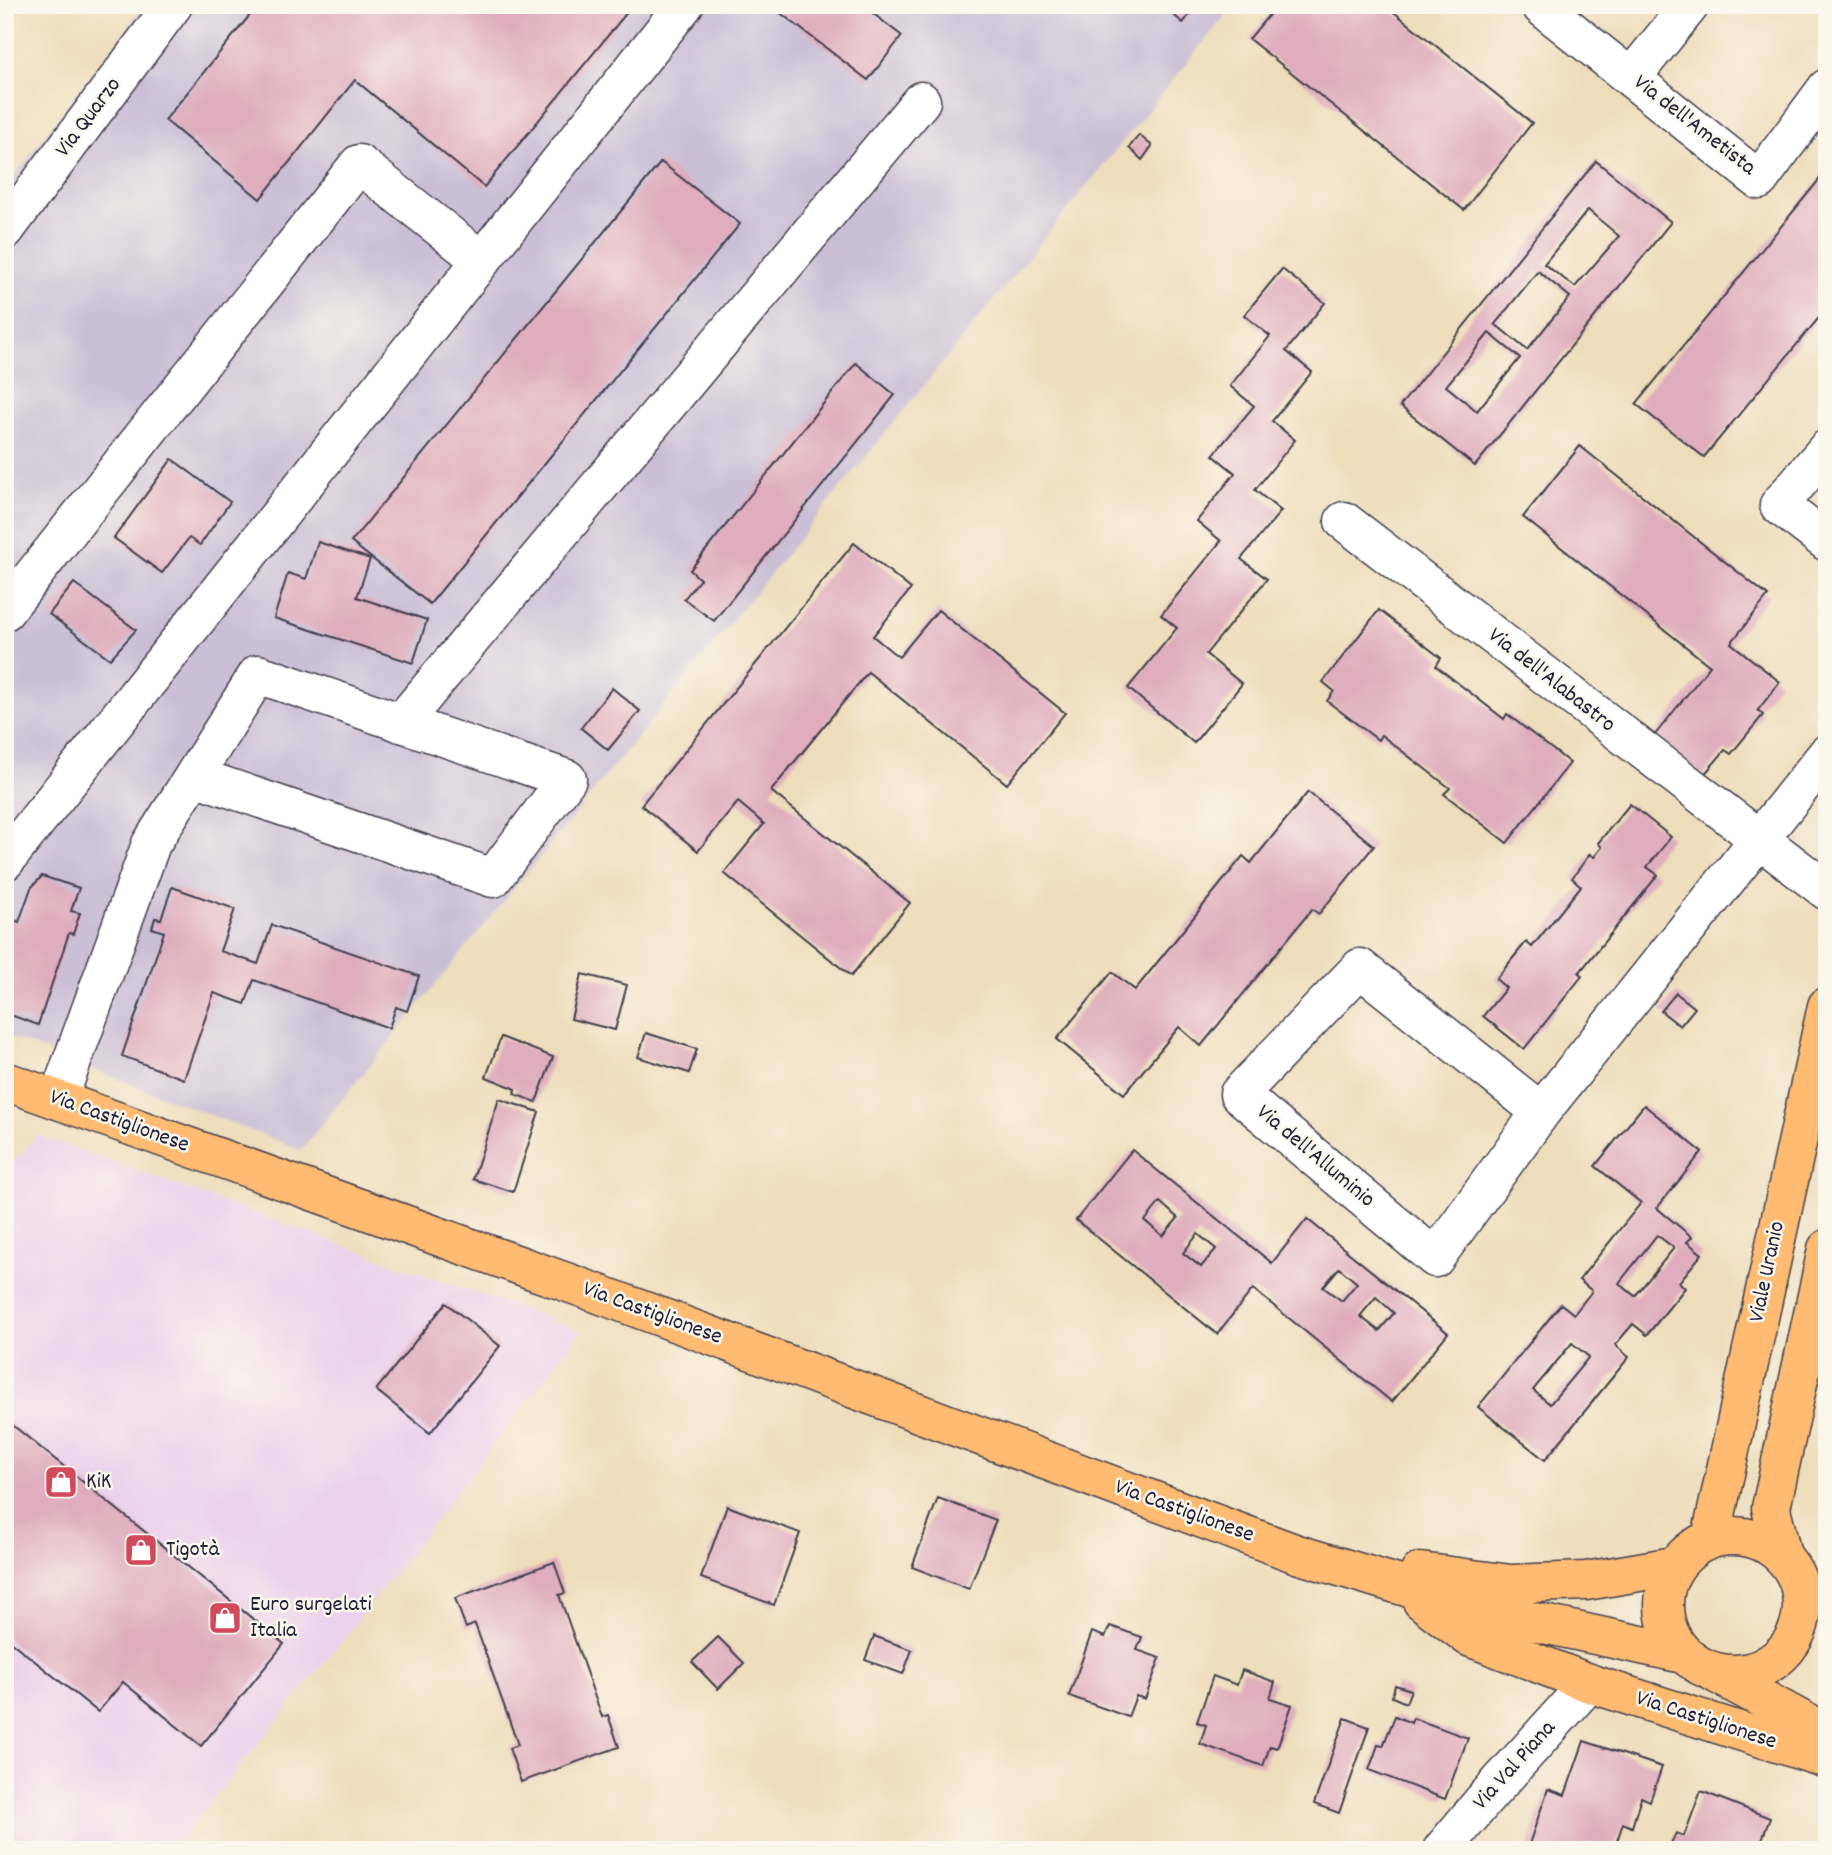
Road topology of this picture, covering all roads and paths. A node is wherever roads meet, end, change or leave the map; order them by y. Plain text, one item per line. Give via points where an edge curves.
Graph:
1 (173, 5) edge
2 (684, 5) edge
3 (1543, 5) edge
4 (1690, 5) edge
5 (1631, 78) junction
6 (1827, 88) edge
7 (921, 101) dead end
8 (5, 230) edge
9 (481, 260) junction
10 (1827, 449) edge
11 (1344, 521) dead end
12 (1827, 542) edge
13 (11, 592) edge
14 (401, 723) junction
15 (1827, 754) edge
16 (194, 776) junction
17 (1758, 840) junction
18 (5, 861) edge
19 (1827, 891) edge
20 (1827, 1006) edge
21 (5, 1081) edge
22 (58, 1100) junction
23 (1541, 1112) junction
24 (1827, 1249) edge
25 (1711, 1538) junction
26 (1297, 1554) junction
27 (1782, 1555) junction
28 (1674, 1566) junction
29 (1401, 1585) junction
30 (1815, 1615) edge
31 (1697, 1662) junction
32 (1589, 1683) junction
33 (1827, 1734) edge
34 (1827, 1759) edge
35 (1442, 1850) edge

1 - 8 street, Via Quarzo
2 - 9 street
3 - 5 street, Via dell'Ametista
4 - 5 street
5 - 6 street, Via dell'Ametista via 1759,180
7 - 14 street
9 - 13 street via 359,164
9 - 18 street
10 - 12 street via 1779,505
11 - 17 street, Via dell'Alabastro
14 - 16 street via 258,674
14 - 16 street via 567,779 493,878
15 - 17 street, Via dell'Alluminio
16 - 22 street via 150,844
17 - 19 street, Via dell'Alabastro
17 - 23 street, Via dell'Alluminio
20 - 25 main road, Viale Uranio
21 - 22 main road, Via Castiglionese
22 - 26 main road, Via Castiglionese
23 - 23 street, Via dell'Alluminio via 1360,968 1239,1094 1435,1258
24 - 27 main road via 1771,1508
25 - 27 main road, Via Castiglionese via 1749,1536
25 - 28 main road via 1690,1549
26 - 28 main road, Via Castiglionese via 1511,1584 1586,1581
26 - 29 main road, Via Castiglionese
27 - 30 main road, Via Castiglionese
28 - 31 main road via 1665,1588 1663,1612 1670,1635
29 - 31 main road, Via Castiglionese via 1493,1613
29 - 32 main road, Via Castiglionese via 1469,1637
30 - 31 main road, Via Castiglionese via 1800,1625 1790,1645 1774,1661 1754,1671 1732,1674
31 - 33 main road, Via Castiglionese
32 - 34 main road, Via Castiglionese
32 - 35 street, Via Val Piana

